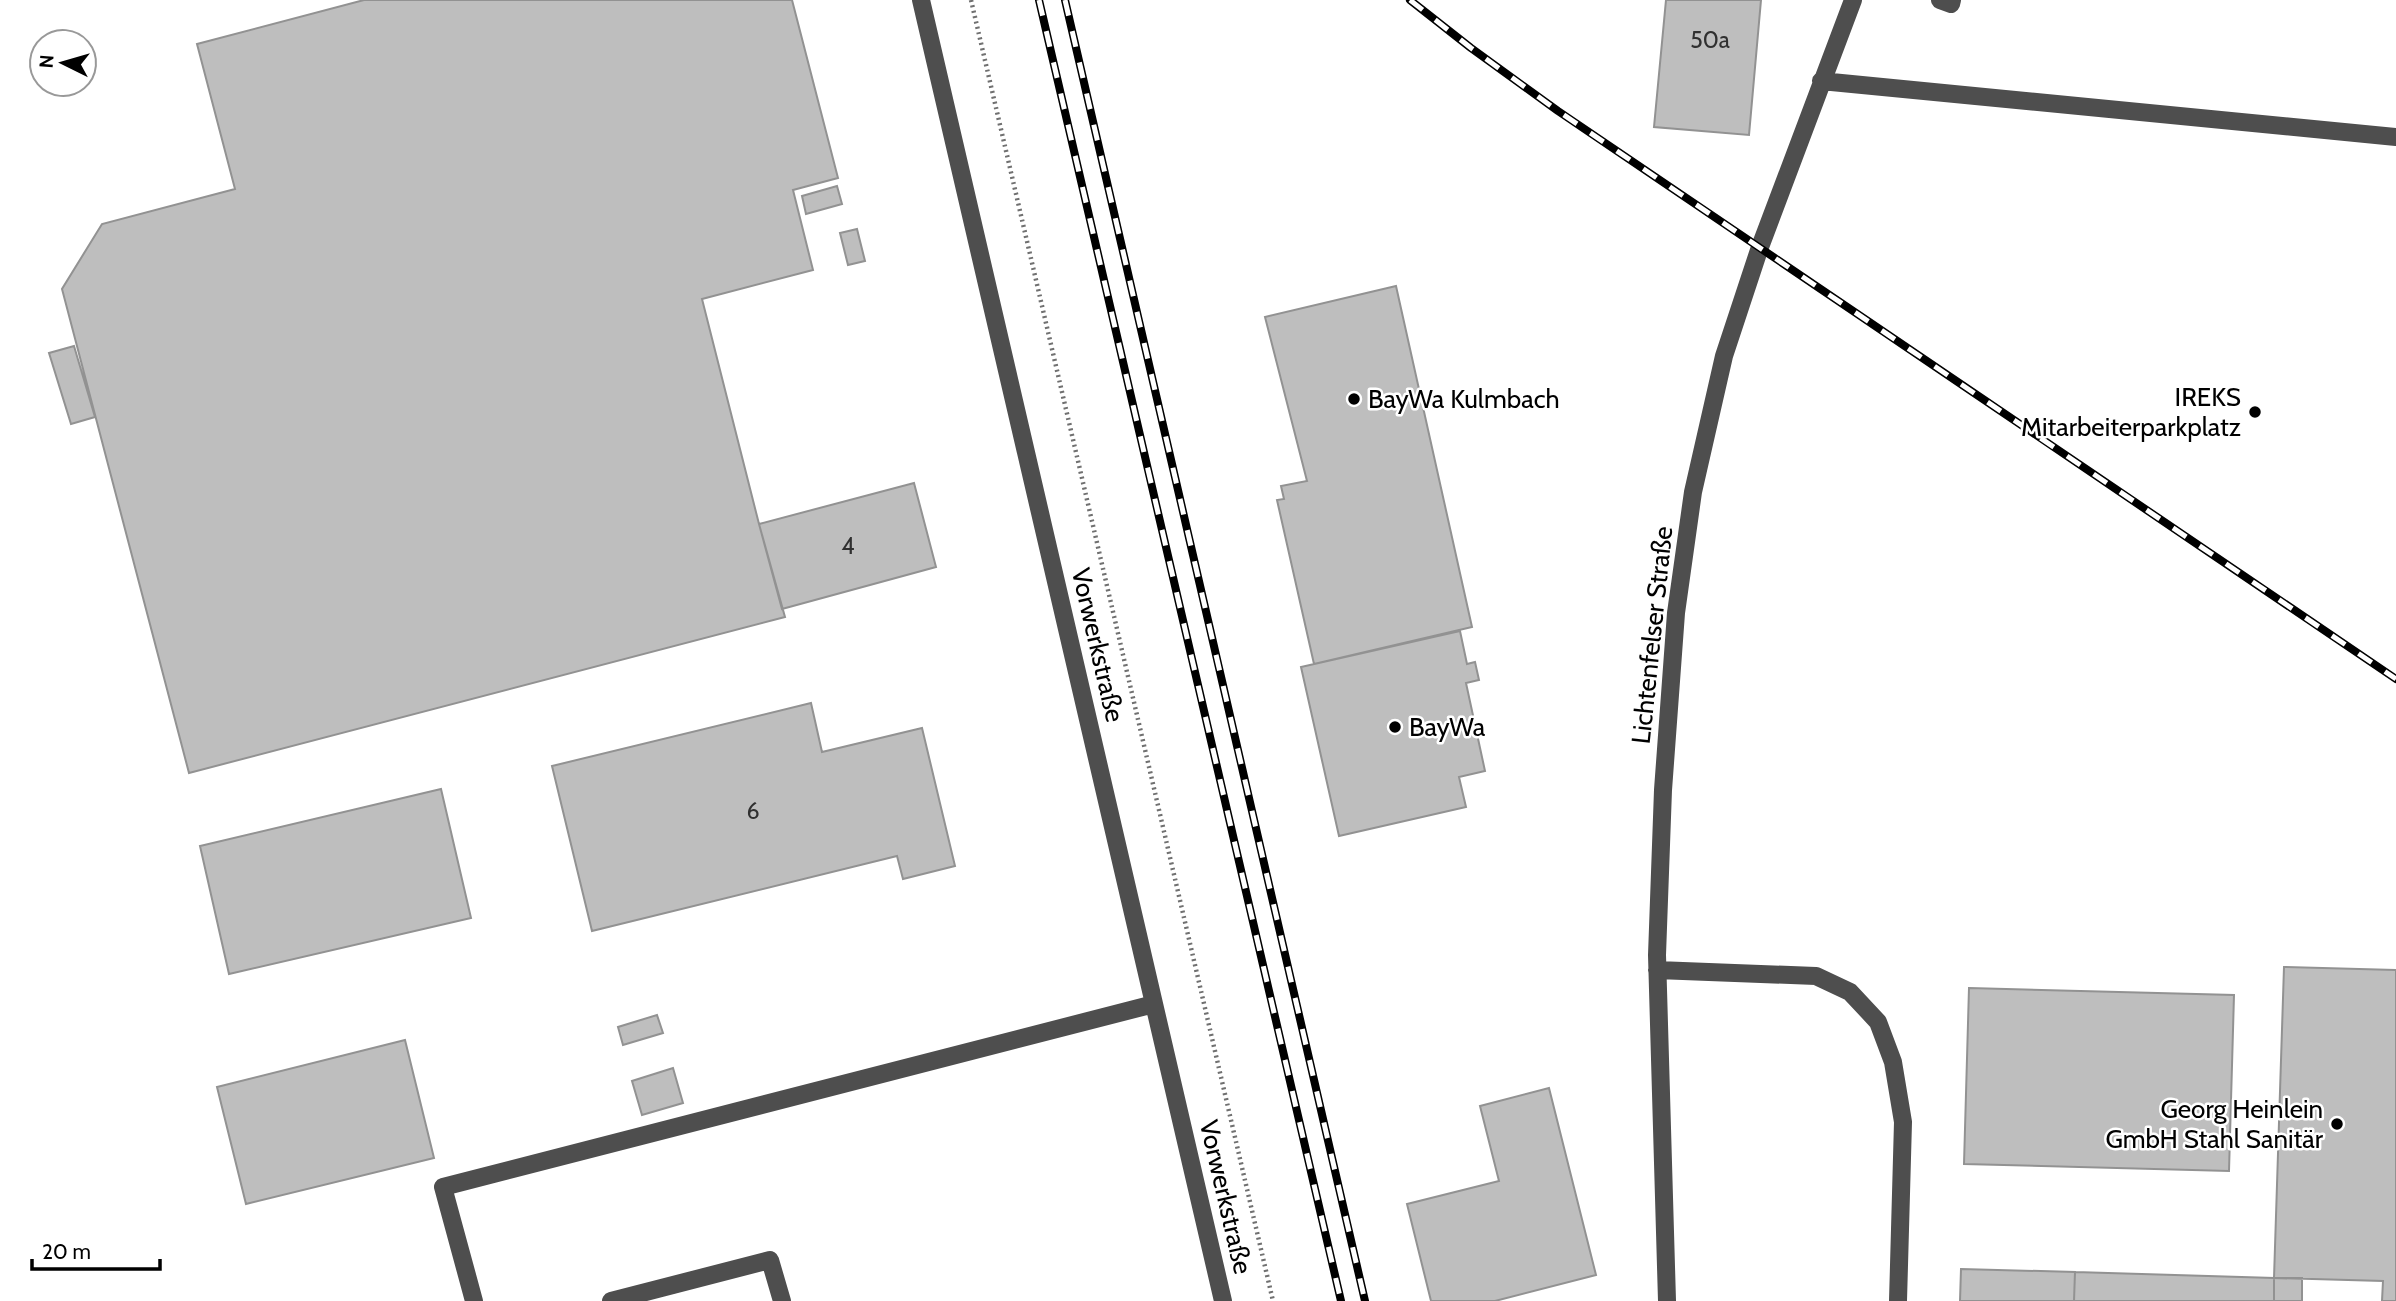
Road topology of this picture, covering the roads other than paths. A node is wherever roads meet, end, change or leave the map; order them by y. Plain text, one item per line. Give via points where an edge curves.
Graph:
1 (921, 0) edge
2 (1853, 0) edge
3 (1940, 0) edge
4 (1952, 0) edge
5 (1821, 81) junction
6 (2396, 137) edge
7 (1657, 970) junction
8 (1154, 1004) junction
9 (474, 1301) edge
10 (611, 1301) edge
11 (782, 1301) edge
12 (1223, 1301) edge
13 (1667, 1301) edge
14 (1898, 1301) edge

1 - 8 street, Vorwerkstraße
2 - 5 street, Lichtenfelser Straße
3 - 4 street via 1951,4
5 - 6 street
5 - 7 street, Lichtenfelser Straße via 1724,356 1693,492 1676,613 1663,790
7 - 13 street, Lichtenfelser Straße
7 - 14 street via 1816,976 1850,992 1878,1022 1893,1062 1903,1122
8 - 9 street via 443,1187
8 - 12 street, Vorwerkstraße
10 - 11 street via 770,1260

